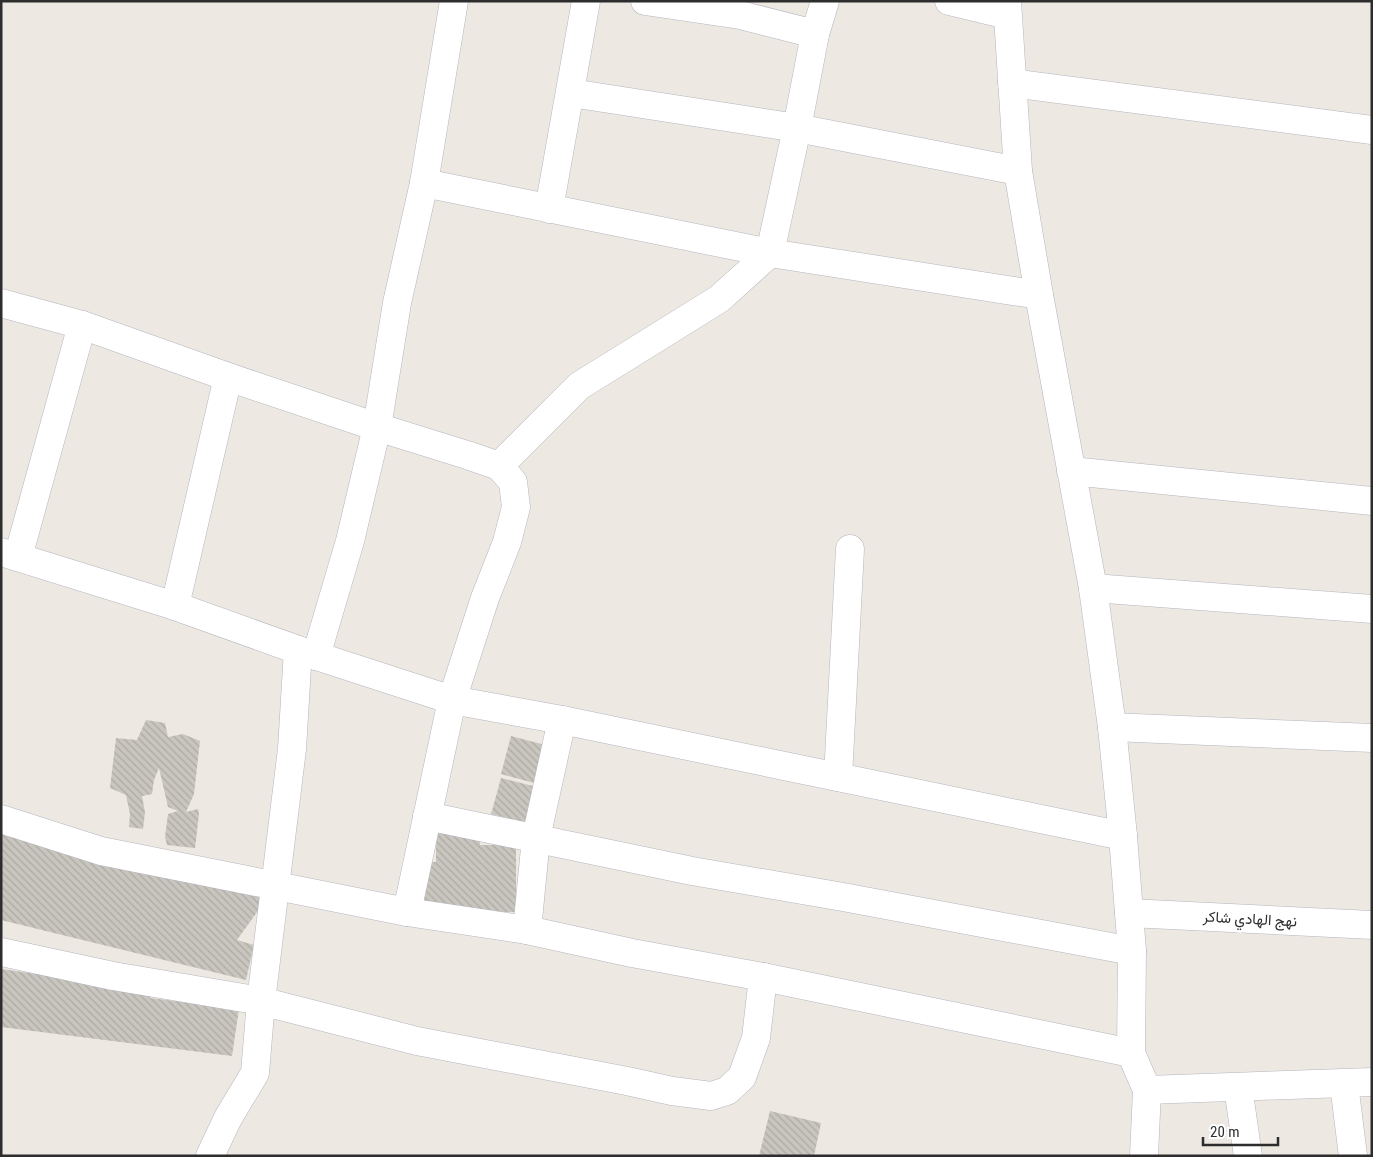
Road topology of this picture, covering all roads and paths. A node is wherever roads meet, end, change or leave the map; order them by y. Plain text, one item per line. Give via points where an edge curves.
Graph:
1 (454, 1) edge
2 (586, 1) edge
3 (644, 1) edge
4 (824, 1) edge
5 (949, 1) edge
6 (1007, 8) edge
7 (814, 34) junction
8 (1012, 83) junction
9 (571, 93) junction
10 (797, 128) junction
11 (1372, 130) edge
12 (1018, 171) junction
13 (424, 183) junction
14 (549, 209) junction
15 (770, 253) junction
16 (1039, 295) junction
17 (1, 303) edge
18 (82, 324) junction
19 (228, 377) junction
20 (377, 427) junction
21 (499, 466) junction
22 (1071, 471) junction
23 (1372, 501) edge
24 (850, 549) dead end
25 (10, 555) edge
26 (1093, 588) junction
27 (175, 606) junction
28 (1372, 609) edge
29 (307, 653) junction
30 (452, 700) junction
31 (562, 720) junction
32 (1112, 727) junction
33 (1372, 738) edge
34 (838, 777) junction
35 (427, 816) junction
36 (1, 818) edge
37 (1123, 836) junction
38 (536, 838) junction
39 (275, 887) junction
40 (407, 912) junction
41 (1129, 913) junction
42 (1372, 925) edge
43 (527, 930) junction
44 (1132, 951) junction
45 (1, 952) edge
46 (763, 977) junction
47 (261, 1001) junction
48 (1131, 1053) junction
49 (1372, 1082) edge
50 (1344, 1084) junction
51 (1238, 1087) junction
52 (1147, 1090) junction
53 (210, 1156) edge
54 (1144, 1156) edge
55 (1248, 1156) edge
56 (1353, 1156) edge

1 - 13 street
2 - 9 street
3 - 7 street via 740,16
4 - 7 street
5 - 6 street
6 - 8 street
7 - 10 street
8 - 11 street
8 - 12 street
9 - 10 street
9 - 14 street
10 - 12 street
10 - 15 street
12 - 16 street
13 - 14 street
13 - 20 street via 397,303
14 - 15 street
15 - 16 street
15 - 21 street via 719,299 579,386
16 - 22 street
17 - 18 street
18 - 19 street
18 - 25 street
19 - 20 street
19 - 27 street
20 - 21 street
20 - 29 street via 350,541
21 - 30 street via 513,482 516,507
22 - 23 street
22 - 26 street
24 - 34 street
25 - 27 street
26 - 28 street
26 - 32 street
27 - 29 street
29 - 30 street
29 - 39 street
30 - 31 street
30 - 35 street
31 - 34 street
31 - 38 street
32 - 33 street
32 - 37 street
34 - 37 street
35 - 38 street
35 - 40 street
36 - 39 street via 101,851
37 - 41 street
38 - 43 street
38 - 44 street via 692,871
39 - 40 street
39 - 47 street
40 - 43 street
41 - 42 street, نهج الهادي شاكر
41 - 44 street
43 - 46 street
44 - 48 street
45 - 47 street via 113,976
46 - 47 street via 756,1038 742,1077 727,1091 710,1096 416,1041
46 - 48 street
47 - 53 street via 255,1073
48 - 52 street
49 - 50 street
50 - 51 street
50 - 56 street
51 - 52 street
51 - 55 street
52 - 54 street

